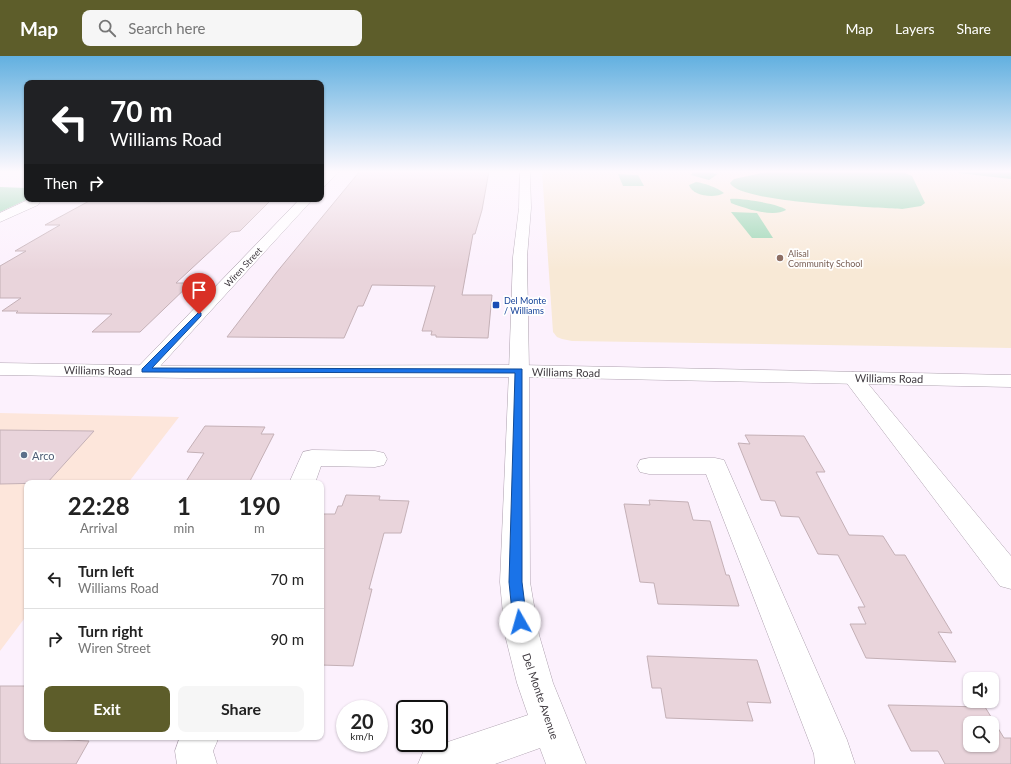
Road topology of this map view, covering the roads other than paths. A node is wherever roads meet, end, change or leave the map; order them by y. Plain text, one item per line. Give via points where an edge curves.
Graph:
1 (30, 204) edge
2 (302, 204) edge
3 (525, 204) edge
4 (0, 218) edge
5 (0, 369) edge
6 (145, 371) junction
7 (519, 371) junction
8 (853, 378) junction
9 (1011, 380) edge
10 (375, 459) dead end
11 (649, 466) dead end
12 (303, 480) edge
13 (1011, 577) edge
14 (550, 726) junction
15 (199, 740) edge
16 (198, 764) edge
17 (438, 764) edge
18 (566, 764) edge
19 (836, 764) edge

1 - 4 street
2 - 6 street, Wiren Street
3 - 7 street, Del Monte Avenue via 520,256
5 - 6 street, Williams Road
6 - 7 street, Williams Road
7 - 8 street, Williams Road
7 - 14 street, Del Monte Avenue via 515,582 522,635
8 - 9 street, Williams Road
8 - 13 street
10 - 12 street via 312,458
11 - 19 street via 715,466
14 - 17 street
14 - 18 street, Del Monte Avenue
15 - 16 street via 194,751

